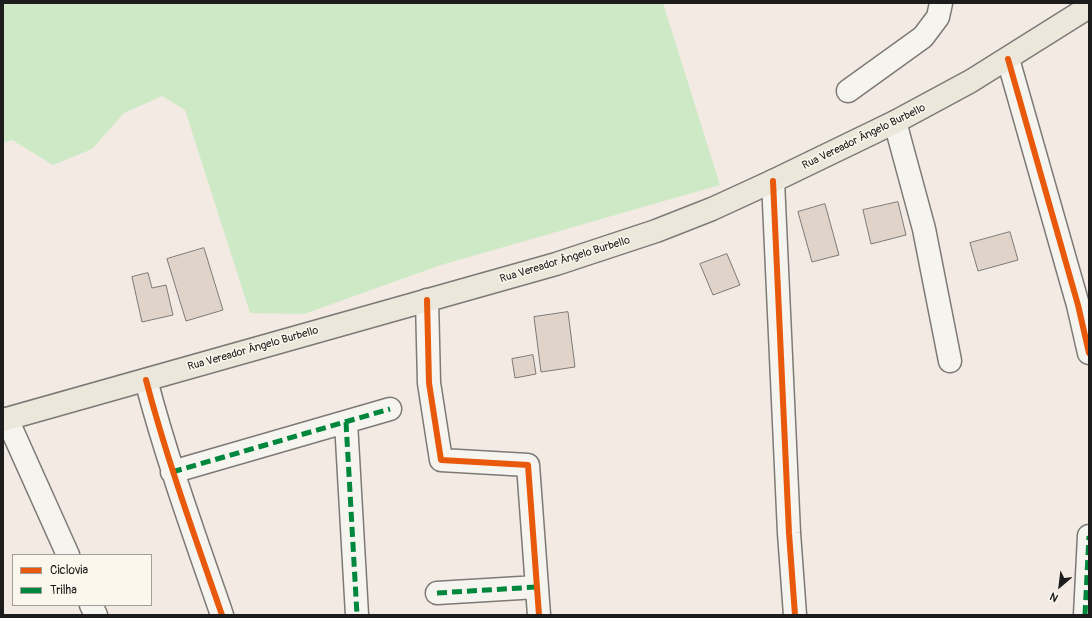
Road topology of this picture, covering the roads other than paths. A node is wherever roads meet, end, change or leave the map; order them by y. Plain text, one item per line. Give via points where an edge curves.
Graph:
1 (941, 3) edge
2 (1089, 7) edge
3 (1008, 59) junction
4 (848, 91) dead end
5 (895, 122) junction
6 (773, 182) junction
7 (427, 300) junction
8 (1089, 352) edge
9 (950, 361) dead end
10 (146, 380) junction
11 (390, 409) dead end
12 (5, 420) edge
13 (346, 422) junction
14 (172, 472) junction
15 (1089, 536) edge
16 (68, 554) edge
17 (537, 588) junction
18 (437, 593) dead end
19 (92, 606) edge
20 (96, 615) edge
21 (222, 615) edge
22 (357, 615) edge
23 (539, 615) edge
24 (795, 615) edge
25 (1085, 615) edge

1 - 4 street via 938,17 923,36
2 - 3 main road, Rua Vereador Ângelo Burbello
3 - 5 main road, Rua Vereador Ângelo Burbello
3 - 8 street
5 - 6 main road, Rua Vereador Ângelo Burbello
5 - 9 street via 924,230
6 - 7 main road, Rua Vereador Ângelo Burbello via 656,231
6 - 24 street
7 - 10 main road, Rua Vereador Ângelo Burbello
7 - 17 street via 429,384 441,460 528,465
10 - 12 main road, Rua Vereador Ângelo Burbello
10 - 14 street
11 - 13 street
12 - 16 street
13 - 14 street
13 - 22 street
14 - 21 street
15 - 25 street
17 - 18 street
17 - 23 street
19 - 20 street

